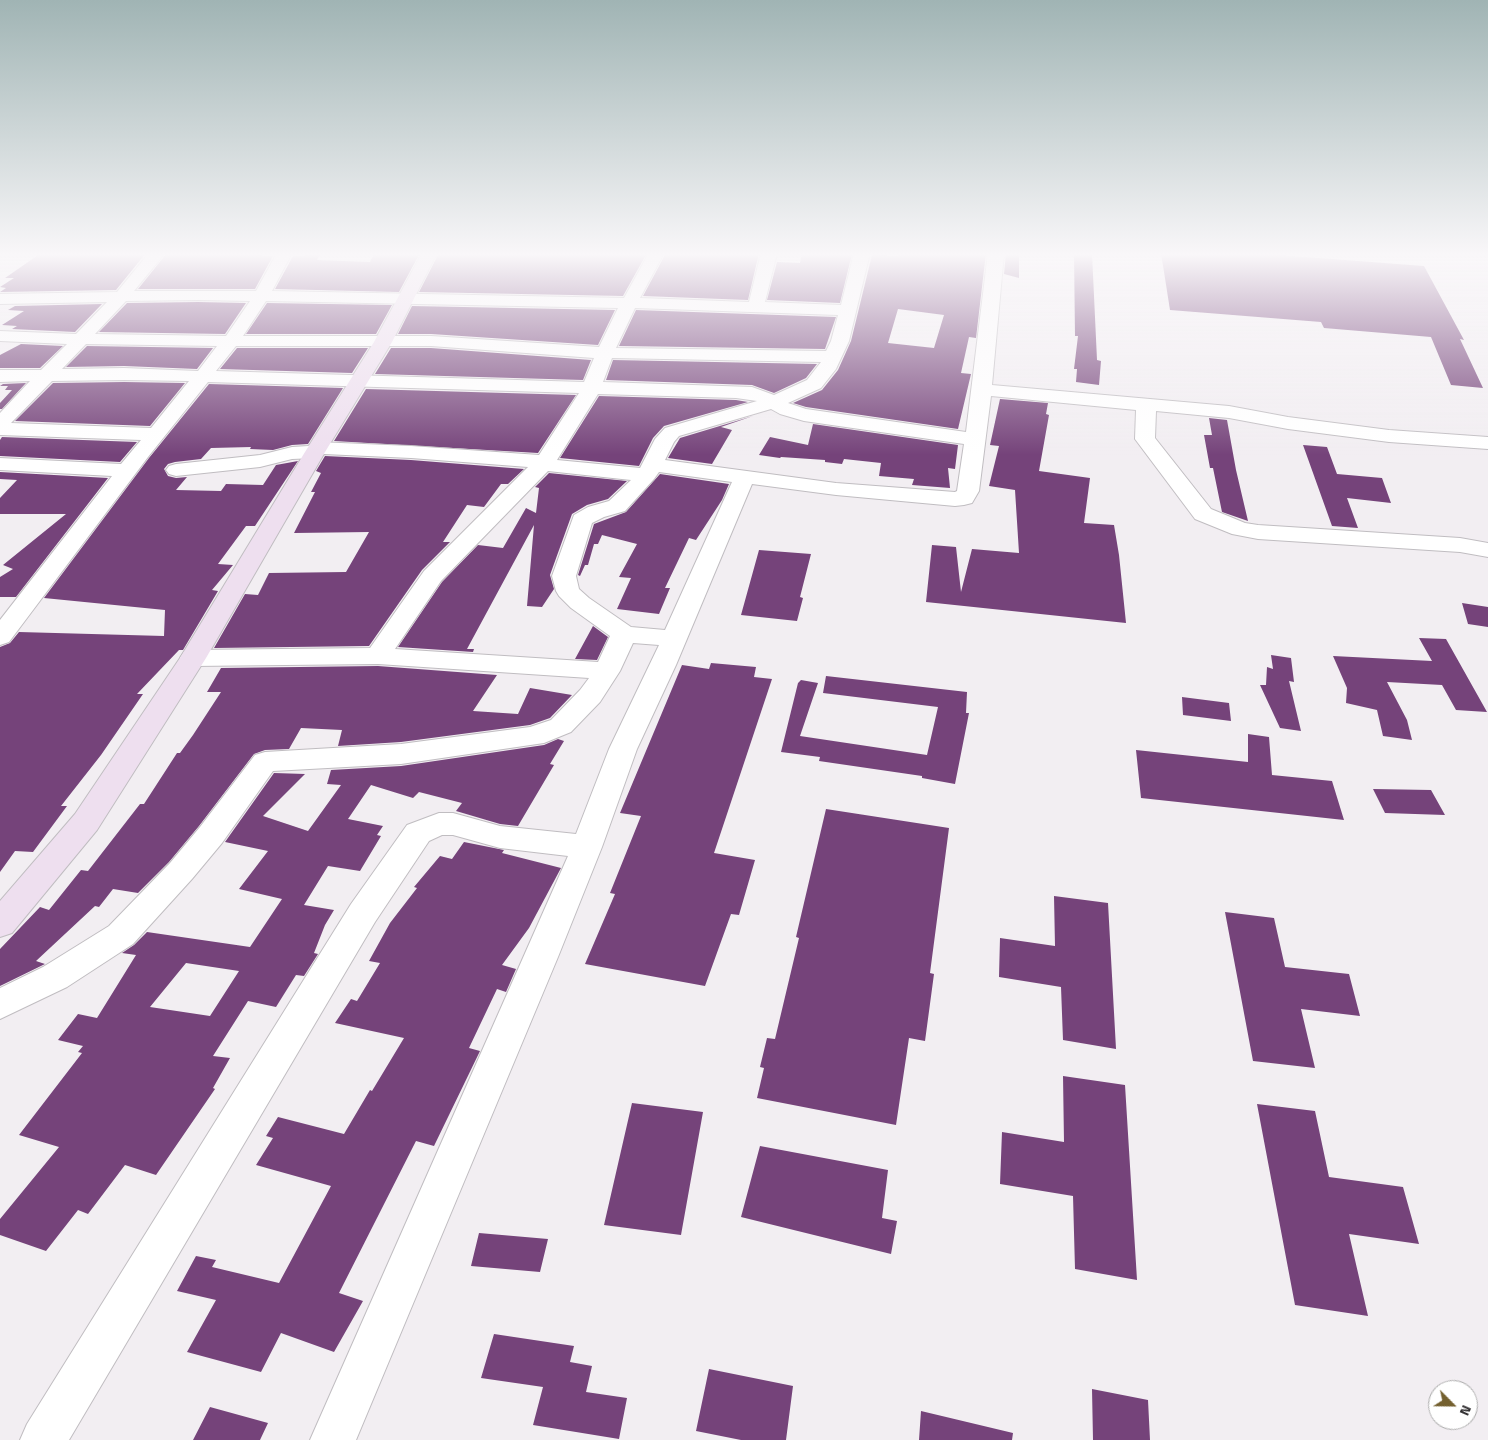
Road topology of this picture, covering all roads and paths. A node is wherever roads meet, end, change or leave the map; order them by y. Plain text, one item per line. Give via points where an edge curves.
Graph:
1 (98, 320) edge
2 (246, 320) edge
3 (394, 320) edge
4 (621, 320) edge
5 (845, 320) edge
6 (989, 320) edge
7 (0, 336) edge
8 (80, 340) junction
9 (232, 341) junction
10 (383, 342) junction
11 (605, 353) junction
12 (833, 357) junction
13 (47, 374) junction
14 (0, 376) edge
15 (202, 377) junction
16 (358, 381) junction
17 (592, 389) junction
18 (982, 390) junction
19 (771, 402) junction
20 (1146, 404) junction
21 (0, 424) edge
22 (0, 429) edge
23 (157, 434) junction
24 (975, 438) junction
25 (1488, 442) edge
26 (316, 450) junction
27 (546, 462) junction
28 (0, 464) edge
29 (176, 470) dead end
30 (649, 470) junction
31 (128, 471) junction
32 (745, 477) junction
33 (1488, 550) edge
34 (624, 634) junction
35 (0, 637) edge
36 (674, 639) junction
37 (378, 656) junction
38 (193, 658) junction
39 (607, 671) junction
40 (587, 847) junction
41 (10, 898) edge
42 (0, 924) edge
43 (0, 1004) edge
44 (42, 1440) edge
45 (333, 1440) edge

1 - 8 street
2 - 9 street
3 - 10 street
4 - 11 street
5 - 12 street
6 - 18 street
7 - 8 street
8 - 9 street
8 - 13 street
9 - 10 street
9 - 15 street
10 - 11 street via 431,341
10 - 16 street
11 - 12 street
11 - 17 street
12 - 19 street via 823,376 814,384
13 - 14 street
13 - 15 street
13 - 21 street
15 - 16 street
15 - 23 street
16 - 17 street
16 - 26 street
17 - 19 street via 752,393
17 - 27 street
18 - 20 street
18 - 24 street
19 - 24 street via 804,415
19 - 30 street via 672,432
20 - 25 street via 1229,412 1389,436
20 - 33 street via 1145,439 1203,514 1240,529 1258,532 1460,545
22 - 23 street
23 - 31 street
24 - 32 street via 968,491 964,498 836,489
26 - 27 street via 412,452
26 - 29 street via 260,461
26 - 38 street
27 - 30 street via 549,465
27 - 37 street via 432,576
28 - 31 street
30 - 32 street
30 - 34 street via 617,506 582,520 564,576 568,591 580,603
31 - 35 street
32 - 36 street
34 - 36 street
34 - 39 street
36 - 40 street via 623,749
37 - 38 street
37 - 39 street
38 - 41 street via 86,822
39 - 43 street via 590,696 560,726 534,736 402,754 265,762 199,850 121,935 55,977
40 - 44 street via 500,837 453,824 439,824 418,833 364,913
40 - 45 street
41 - 42 street

